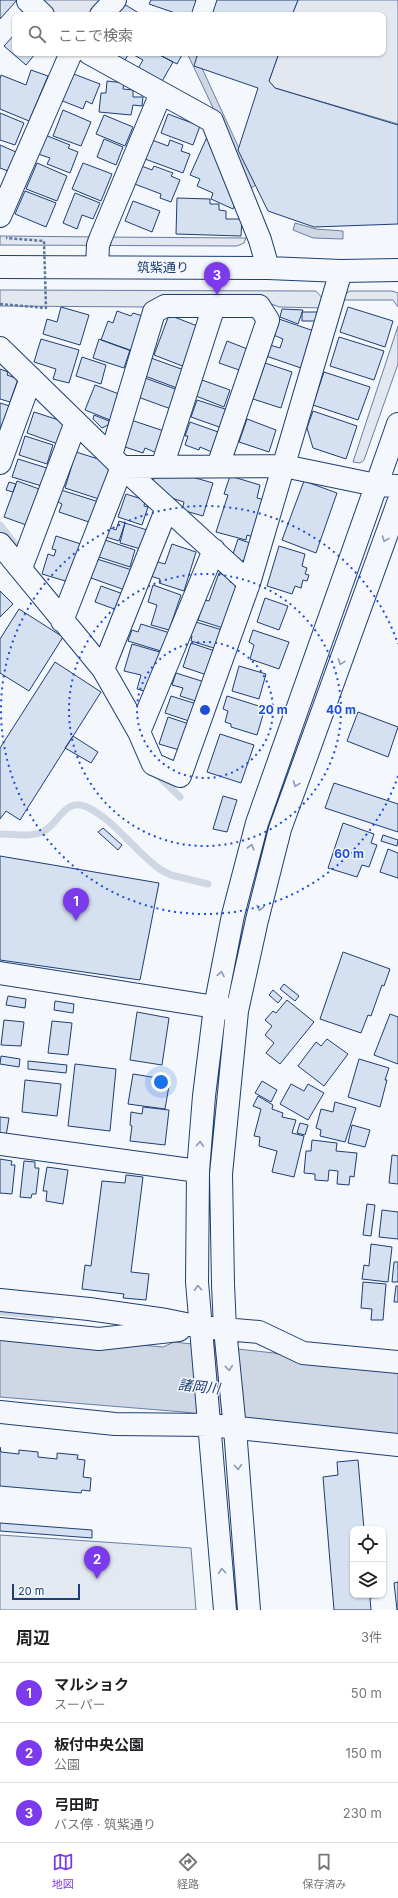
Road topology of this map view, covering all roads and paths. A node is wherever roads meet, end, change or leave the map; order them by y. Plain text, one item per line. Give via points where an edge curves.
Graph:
1 (115, 0) edge
2 (104, 12) edge
3 (69, 56) edge
4 (94, 56) edge
5 (161, 93) junction
6 (0, 216) edge
7 (6, 238) dead end
8 (0, 267) edge
9 (97, 267) junction
10 (268, 268) junction
11 (398, 270) edge
12 (341, 271) junction
13 (0, 304) edge
14 (214, 306) junction
15 (0, 348) edge
16 (31, 378) junction
17 (76, 422) junction
18 (398, 424) edge
19 (116, 461) junction
20 (0, 463) edge
21 (218, 466) junction
22 (284, 466) junction
23 (162, 467) junction
24 (376, 485) junction
25 (398, 486) edge
26 (398, 503) edge
27 (167, 508) junction
28 (0, 544) edge
29 (214, 550) junction
30 (21, 568) junction
31 (249, 583) junction
32 (62, 621) junction
33 (103, 669) junction
34 (140, 732) junction
35 (0, 973) edge
36 (215, 1007) junction
37 (237, 1011) junction
38 (0, 1144) edge
39 (198, 1171) junction
40 (0, 1300) edge
41 (200, 1327) junction
42 (0, 1329) edge
43 (225, 1329) junction
44 (398, 1362) edge
45 (0, 1412) edge
46 (209, 1419) junction
47 (235, 1429) junction
48 (398, 1445) edge
49 (225, 1610) edge
50 (249, 1610) edge

1 - 2 street
3 - 6 street
4 - 5 street
5 - 9 street via 98,245
5 - 10 street via 212,121 260,240
7 - 13 path, bridge via 44,241 46,308
8 - 9 street, 筑紫通り
9 - 10 street, 筑紫通り
10 - 12 street, 筑紫通り
11 - 12 street, 筑紫通り
12 - 22 street
14 - 19 street via 165,306 154,312
14 - 21 street via 259,306 268,320
14 - 23 street
15 - 16 street
16 - 17 street
16 - 20 street
17 - 19 street
17 - 30 street
18 - 24 street
19 - 23 street
19 - 27 street
19 - 32 street
21 - 22 street
21 - 23 street
22 - 24 street
22 - 31 street
24 - 25 street
36 -> 24 street via 233,915 257,823
26 -> 37 street via 280,829
27 - 29 street
27 - 33 street
28 - 30 street
29 - 31 street
29 - 34 street
30 - 32 street
31 - 34 street via 180,776 153,764
32 - 33 street
33 - 34 street
35 - 36 street
36 - 37 street
39 -> 36 street
37 - 43 street via 221,1174
38 - 39 street
41 -> 39 street via 197,1282
40 - 41 street via 89,1309
41 - 42 street via 99,1339
41 - 43 street
41 - 46 street
43 - 44 street via 259,1332 303,1353
43 -> 47 street
45 - 46 street via 115,1424
46 - 47 street
49 -> 46 street
47 - 48 street
47 -> 50 street

